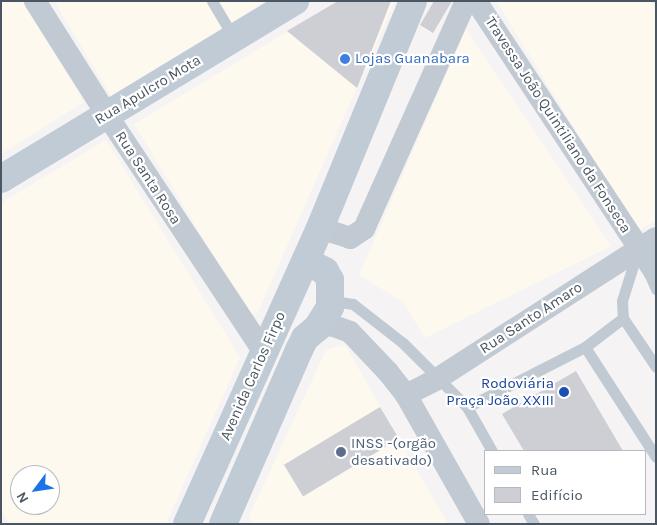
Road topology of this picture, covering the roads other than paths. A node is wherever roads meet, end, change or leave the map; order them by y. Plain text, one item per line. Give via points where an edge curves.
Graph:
1 (35, 1) edge
2 (212, 1) edge
3 (295, 1) edge
4 (413, 1) edge
5 (466, 1) edge
6 (476, 1) edge
7 (234, 38) junction
8 (107, 115) junction
9 (1, 179) edge
10 (320, 228) junction
11 (647, 243) edge
12 (305, 261) junction
13 (656, 274) edge
14 (656, 289) edge
15 (323, 318) junction
16 (623, 318) junction
17 (585, 347) junction
18 (264, 352) junction
19 (656, 367) edge
20 (437, 379) junction
21 (406, 395) junction
22 (467, 407) junction
23 (491, 450) edge
24 (656, 457) edge
25 (228, 520) edge
26 (187, 524) edge
27 (479, 524) edge

1 - 8 street, Rua Santa Rosa
2 - 7 lane
3 - 7 main road, Rua Apulcro Mota
4 - 10 main road, Avenida Carlos Firpo
5 - 10 street via 364,229 350,238
6 - 11 street, Travessa João Quintiliano da Fonseca
7 - 8 main road, Rua Apulcro Mota
8 - 9 main road, Rua Apulcro Mota
8 - 18 street, Rua Santa Rosa
10 - 12 main road, Avenida Carlos Firpo
11 - 13 street, Travessa João Quintiliano da Fonseca
11 - 14 lane
11 - 16 lane via 622,301
11 - 20 street, Rua Santo Amaro
12 - 15 main road via 325,271 330,280
12 - 18 main road, Avenida Carlos Firpo
15 - 20 lane via 340,302 352,304 403,343
15 - 21 street via 331,325 350,332
15 - 25 main road, Avenida Carlos Firpo via 299,350
16 - 17 lane
16 - 19 lane
17 - 22 lane
17 - 24 lane
18 - 26 main road, Avenida Carlos Firpo
20 - 21 street, Rua Santo Amaro
20 - 22 lane
21 - 27 street
22 - 23 lane

